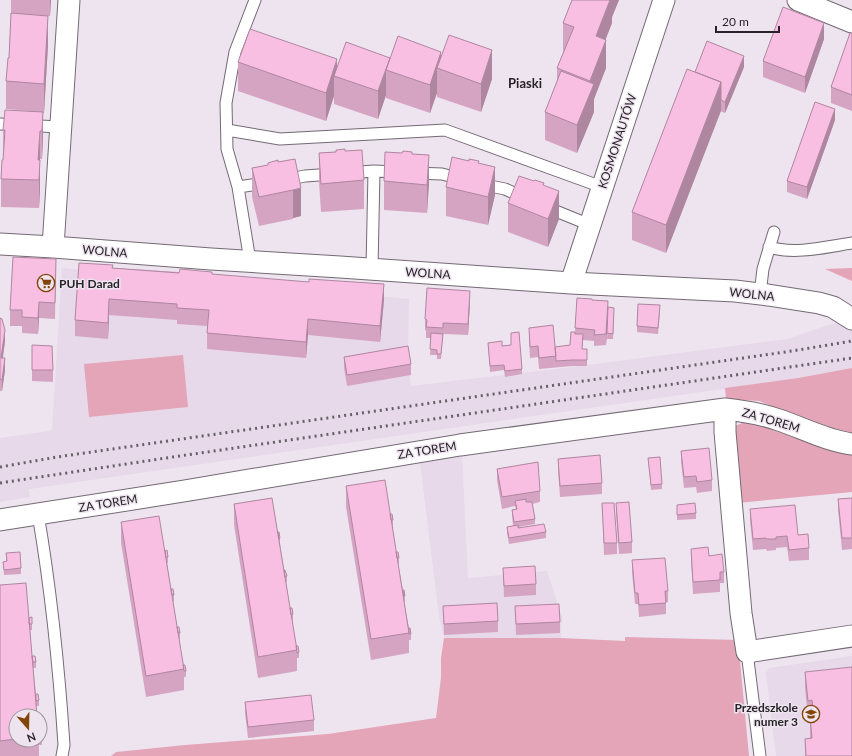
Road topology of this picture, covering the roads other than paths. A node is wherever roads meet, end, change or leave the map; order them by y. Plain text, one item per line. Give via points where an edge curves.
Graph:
1 (68, 0) edge
2 (256, 0) edge
3 (664, 0) edge
4 (798, 0) edge
5 (852, 22) edge
6 (0, 124) edge
7 (60, 127) junction
8 (227, 130) junction
9 (374, 171) junction
10 (238, 187) junction
11 (602, 187) junction
12 (590, 225) junction
13 (774, 232) dead end
14 (852, 243) edge
15 (0, 244) edge
16 (53, 247) junction
17 (769, 247) junction
18 (250, 261) junction
19 (372, 269) junction
20 (571, 283) junction
21 (760, 294) junction
22 (852, 319) edge
23 (726, 409) junction
24 (852, 444) edge
25 (38, 514) junction
26 (0, 520) edge
27 (852, 636) edge
28 (747, 652) junction
29 (62, 756) edge
30 (760, 756) edge

1 - 7 street
2 - 8 lane via 234,52 226,103
3 - 11 street, KOSMONAUTÓW
4 - 5 street
6 - 7 lane
7 - 16 street
8 - 10 lane via 227,149
8 - 11 lane via 280,139 445,130
9 - 10 lane via 306,176
9 - 12 lane via 442,174 504,190
9 - 19 lane
10 - 18 lane
11 - 12 street, KOSMONAUTÓW
12 - 20 street, KOSMONAUTÓW
13 - 17 lane
14 - 17 lane via 796,251
15 - 16 street, WOLNA
16 - 18 street, WOLNA
17 - 21 lane
18 - 19 street, WOLNA
19 - 20 street, WOLNA
20 - 21 street, WOLNA
21 - 22 street, WOLNA via 819,303 833,307
23 - 24 street, ZA TOREM via 758,414 832,440
23 - 25 street, ZA TOREM via 460,445
23 - 28 street via 725,432 741,613
25 - 26 street, ZA TOREM
25 - 29 lane via 51,606 64,745
27 - 28 street
28 - 30 lane

